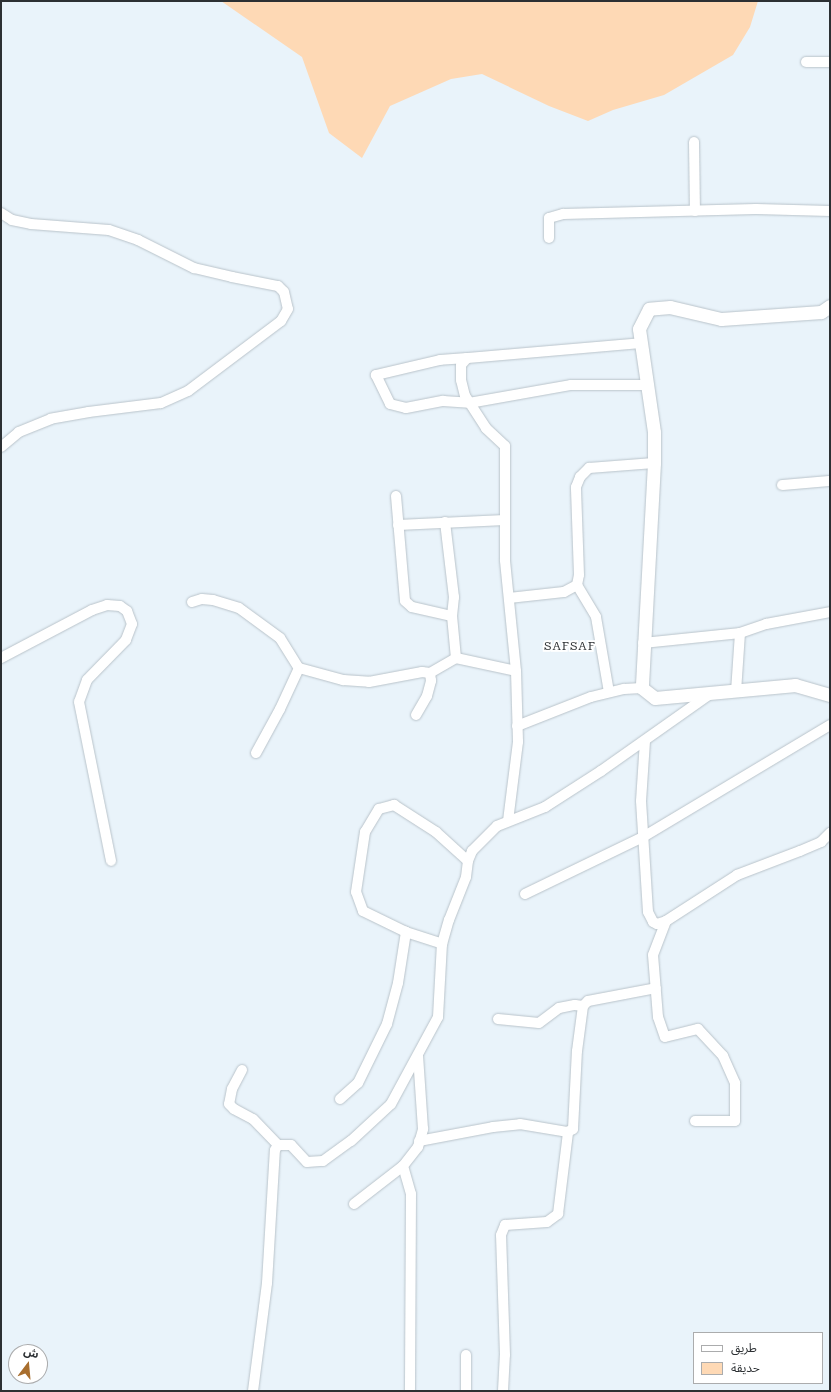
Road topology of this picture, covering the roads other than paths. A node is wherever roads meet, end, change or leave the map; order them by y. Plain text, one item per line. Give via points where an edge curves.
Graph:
1 (806, 62) dead end
2 (830, 62) edge
3 (694, 142) dead end
4 (695, 211) junction
5 (830, 211) edge
6 (1, 213) edge
7 (549, 238) dead end
8 (830, 306) edge
9 (641, 343) junction
10 (467, 358) junction
11 (648, 385) junction
12 (469, 403) junction
13 (1, 448) edge
14 (654, 463) junction
15 (830, 481) edge
16 (782, 485) dead end
17 (396, 496) dead end
18 (505, 520) junction
19 (445, 522) junction
20 (398, 525) junction
21 (577, 585) junction
22 (509, 598) junction
23 (192, 602) dead end
24 (830, 612) edge
25 (452, 616) junction
26 (740, 633) junction
27 (643, 643) junction
28 (1, 658) edge
29 (456, 658) junction
30 (299, 668) junction
31 (516, 671) junction
32 (430, 673) junction
33 (642, 688) junction
34 (736, 691) junction
35 (609, 692) junction
36 (710, 694) junction
37 (830, 695) edge
38 (416, 715) dead end
39 (830, 725) edge
40 (517, 726) junction
41 (645, 740) junction
42 (256, 754) dead end
43 (508, 820) junction
44 (830, 833) edge
45 (643, 837) junction
46 (111, 861) dead end
47 (468, 861) junction
48 (525, 894) dead end
49 (666, 921) junction
50 (406, 932) junction
51 (442, 944) junction
52 (656, 988) junction
53 (583, 1006) junction
54 (498, 1019) dead end
55 (418, 1052) junction
56 (242, 1070) dead end
57 (340, 1099) dead end
58 (695, 1121) dead end
59 (568, 1132) junction
60 (419, 1142) junction
61 (278, 1144) junction
62 (404, 1166) junction
63 (354, 1204) dead end
64 (466, 1355) dead end
65 (253, 1391) edge
66 (410, 1391) edge
67 (466, 1391) edge
68 (503, 1391) edge

1 - 2 street
3 - 4 street
4 - 5 street
4 - 7 street via 563,214 549,218
6 - 13 street via 12,220 31,224 109,230 138,240 194,268 278,286 284,292 288,308 281,321 188,391 161,403 50,419 19,432
8 - 9 street via 821,312 721,320 670,307 650,309 639,329
9 - 10 street
9 - 11 street
10 - 12 street via 461,365 461,380 464,396
10 - 12 street via 440,360 376,376 390,404 406,408 443,401
11 - 12 street via 571,385
11 - 14 street via 654,432
12 - 18 street via 486,428 505,446
14 - 21 street via 589,468 580,477 576,487 579,575
14 - 27 street
15 - 16 street
17 - 20 street
18 - 19 street
18 - 22 street via 505,560
19 - 20 street
19 - 25 street via 454,597
20 - 25 street via 405,601 412,607
21 - 22 street via 564,592
21 - 35 street via 596,617
22 - 31 street
23 - 30 street via 202,599 213,600 238,608 280,638
24 - 26 street via 766,624
25 - 29 street
26 - 27 street
26 - 34 street
27 - 33 street
28 - 46 street via 92,610 107,605 120,606 127,611 132,624 126,640 87,680 79,702
29 - 31 street
29 - 32 street
30 - 32 street via 343,680 369,682 422,672
30 - 42 street
31 - 40 street
32 - 38 street via 431,681 427,696
33 - 35 street
33 - 36 street via 656,698
34 - 36 street
34 - 37 street via 795,685
35 - 40 street
36 - 41 street
39 - 45 street
40 - 43 street via 518,742
41 - 43 street via 545,807
41 - 45 street via 641,801
43 - 47 street via 497,826 472,851
44 - 49 street via 821,842 737,875
45 - 48 street
45 - 49 street via 648,912 653,922 657,924
47 - 50 street via 436,832 394,805 379,808 365,832 356,892 363,911
47 - 51 street via 466,877
49 - 52 street via 653,955
50 - 51 street
50 - 57 street via 398,983 387,1024 358,1083
51 - 55 street via 438,1017
52 - 53 street via 588,1001
52 - 58 street via 658,1017 665,1037 698,1029 722,1056 735,1083 735,1122
53 - 54 street via 559,1008 539,1023
53 - 59 street via 577,1051 573,1129
55 - 60 street via 424,1130
55 - 61 street via 391,1104 351,1141 323,1160 307,1162 291,1145
56 - 61 street via 232,1089 229,1104 253,1119
59 - 60 street via 520,1124
59 - 68 street via 558,1214 547,1222 505,1225 501,1235 505,1355
60 - 62 street
61 - 65 street via 275,1150 267,1283
62 - 63 street
62 - 66 street via 411,1194
64 - 67 street

